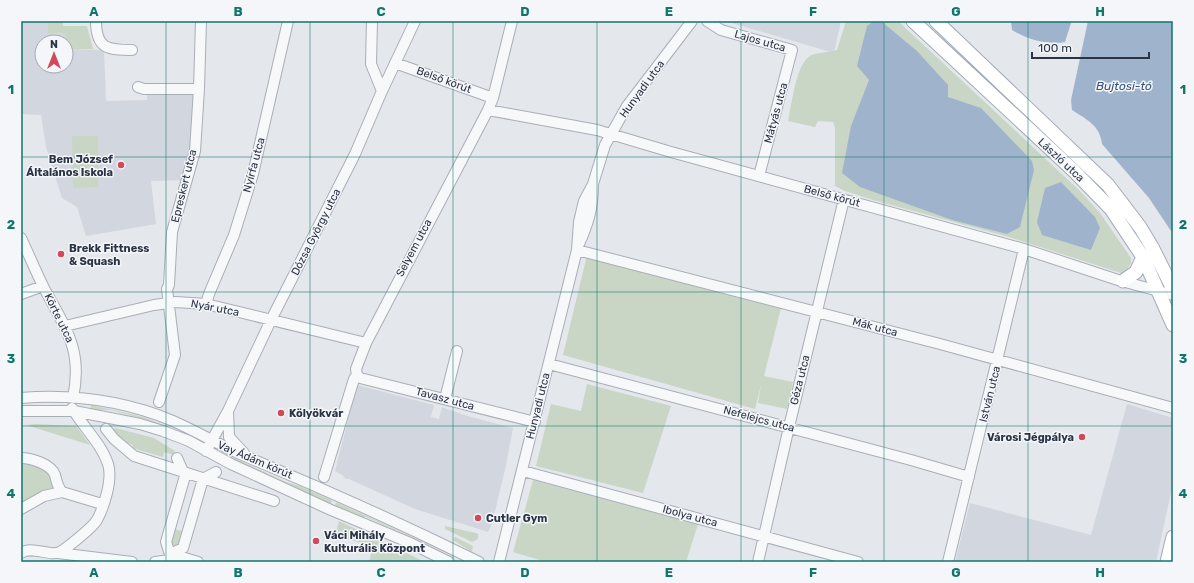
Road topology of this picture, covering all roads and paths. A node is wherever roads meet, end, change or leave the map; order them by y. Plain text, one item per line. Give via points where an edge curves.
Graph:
1 (96, 21) edge
2 (201, 21) edge
3 (288, 21) edge
4 (372, 21) edge
5 (416, 21) edge
6 (512, 21) edge
7 (692, 21) edge
8 (707, 21) edge
9 (913, 21) edge
10 (936, 21) edge
11 (132, 50) dead end
12 (792, 50) joint
13 (395, 63) junction
14 (138, 87) dead end
15 (199, 89) junction
16 (382, 91) junction
17 (493, 98) junction
18 (488, 110) junction
19 (611, 134) junction
20 (759, 176) junction
21 (844, 199) junction
22 (21, 238) edge
23 (1024, 249) junction
24 (577, 250) junction
25 (1144, 257) junction
26 (1123, 281) junction
27 (43, 286) junction
28 (1173, 288) edge
29 (1160, 291) junction
30 (21, 294) edge
31 (1173, 295) edge
32 (168, 303) junction
33 (206, 304) junction
34 (817, 312) junction
35 (272, 320) junction
36 (1173, 325) edge
37 (64, 326) junction
38 (366, 343) junction
39 (457, 351) dead end
40 (998, 361) junction
41 (549, 364) junction
42 (357, 375) junction
43 (21, 398) edge
44 (445, 399) junction
45 (68, 400) junction
46 (159, 402) dead end
47 (1173, 408) edge
48 (24, 411) edge
49 (74, 411) junction
50 (228, 411) junction
51 (118, 419) junction
52 (534, 422) junction
53 (789, 427) junction
54 (106, 429) junction
55 (211, 441) junction
56 (206, 451) junction
57 (102, 452) junction
58 (248, 457) junction
59 (21, 458) edge
60 (177, 458) dead end
61 (522, 471) junction
62 (182, 472) junction
63 (216, 472) dead end
64 (324, 477) dead end
65 (969, 477) junction
66 (203, 479) junction
67 (62, 492) junction
68 (274, 501) dead end
69 (102, 504) junction
70 (21, 509) edge
71 (765, 536) junction
72 (79, 537) junction
73 (1173, 537) edge
74 (21, 553) edge
75 (58, 553) junction
76 (87, 556) junction
77 (169, 558) edge
78 (132, 562) edge
79 (155, 562) edge
80 (198, 562) edge
81 (449, 562) edge
82 (479, 562) edge
83 (499, 562) edge
84 (758, 562) edge
85 (858, 562) edge
86 (948, 562) edge
87 (1167, 562) edge

1 - 11 street via 100,41 104,47 111,50
2 - 15 street, Epreskert utca
3 - 33 street, Nyírfa utca via 253,174 234,234
4 - 16 street via 371,64
5 - 13 street, Dózsa György utca
6 - 17 street, Selyem utca
7 - 19 street, Hunyadi utca via 626,106
8 - 12 street, Lajos utca via 721,30
9 - 25 main road, László utca via 1074,171 1111,209
10 - 28 main road, László utca via 1108,185 1140,227
12 - 20 street, Mátyás utca
13 - 16 street, Dózsa György utca
13 - 17 street, Belső körút
14 - 15 street
15 - 32 street, Epreskert utca via 195,151 172,232
16 - 35 street, Dózsa György utca via 355,154
17 - 18 street, Selyem utca
18 - 19 street, Belső körút
18 - 38 street, Selyem utca
19 - 20 street, Belső körút
19 - 24 street, Hunyadi utca via 584,201
20 - 21 street, Belső körút
21 - 23 street, Belső körút
21 - 34 street, Géza utca
22 - 27 street, Körte utca
23 - 26 street, Belső körút
23 - 40 street, István utca
24 - 34 street, Mák utca
24 - 41 street, Hunyadi utca
25 - 26 main road via 1136,272
25 - 29 main road, László utca
26 - 29 street, Belső körút
27 - 30 street, Körte utca
27 - 37 street, Körte utca
29 - 31 street, Belső körút
29 - 36 main road, László utca
32 - 33 street, Nyár utca
32 - 37 street, Nyár utca
32 - 46 street, Epreskert utca via 175,356
33 - 35 street, Nyár utca
34 - 40 street, Mák utca
34 - 53 street, Géza utca
35 - 38 street, Nyár utca
35 - 50 street, Dózsa György utca
37 - 45 street, Körte utca via 72,343 76,361
38 - 42 street, Selyem utca via 356,369
39 - 44 street
40 - 47 street, Mák utca
40 - 65 street, István utca
41 - 52 street, Hunyadi utca
41 - 53 street, Nefelejcs utca
42 - 44 street, Tavasz utca via 360,378
42 - 64 street, Selyem utca
43 - 45 street, Vay Ádám körút
44 - 52 street, Tavasz utca
45 - 48 street via 60,406 36,405
45 - 49 street
45 - 55 street, Vay Ádám körút via 98,400 150,413 173,421
48 - 49 street, Vay Ádám körút
49 - 51 street, Vay Ádám körút
49 - 57 street
50 - 55 street, Dózsa György utca
50 - 58 street via 229,437
51 - 54 street
51 - 56 street, Vay Ádám körút via 163,431
52 - 61 street, Hunyadi utca
53 - 65 street, Nefelejcs utca
53 - 71 street, Géza utca
54 - 57 street via 103,434
54 - 62 street via 134,456
55 - 56 street, Dózsa György utca
55 - 58 street, Vay Ádám körút
56 - 81 street, Vay Ádám körút via 330,510 372,526
57 - 69 street via 109,466 110,483
58 - 82 street, Vay Ádám körút via 342,497
59 - 67 street via 51,468 56,485
60 - 62 street
61 - 71 street, Ibolya utca
61 - 83 street, Hunyadi utca
62 - 66 street
62 - 77 street via 185,476 166,542
63 - 66 street
65 - 86 street, István utca
66 - 68 street
66 - 77 street via 183,548
67 - 69 street
67 - 70 street via 44,496
69 - 72 street via 97,519
71 - 84 street, Géza utca
71 - 85 street, Ibolya utca
72 - 75 street
72 - 76 street via 78,544
73 - 87 main road
74 - 75 street via 30,550
75 - 76 street
76 - 78 street
77 - 79 street
77 - 80 street via 185,558

